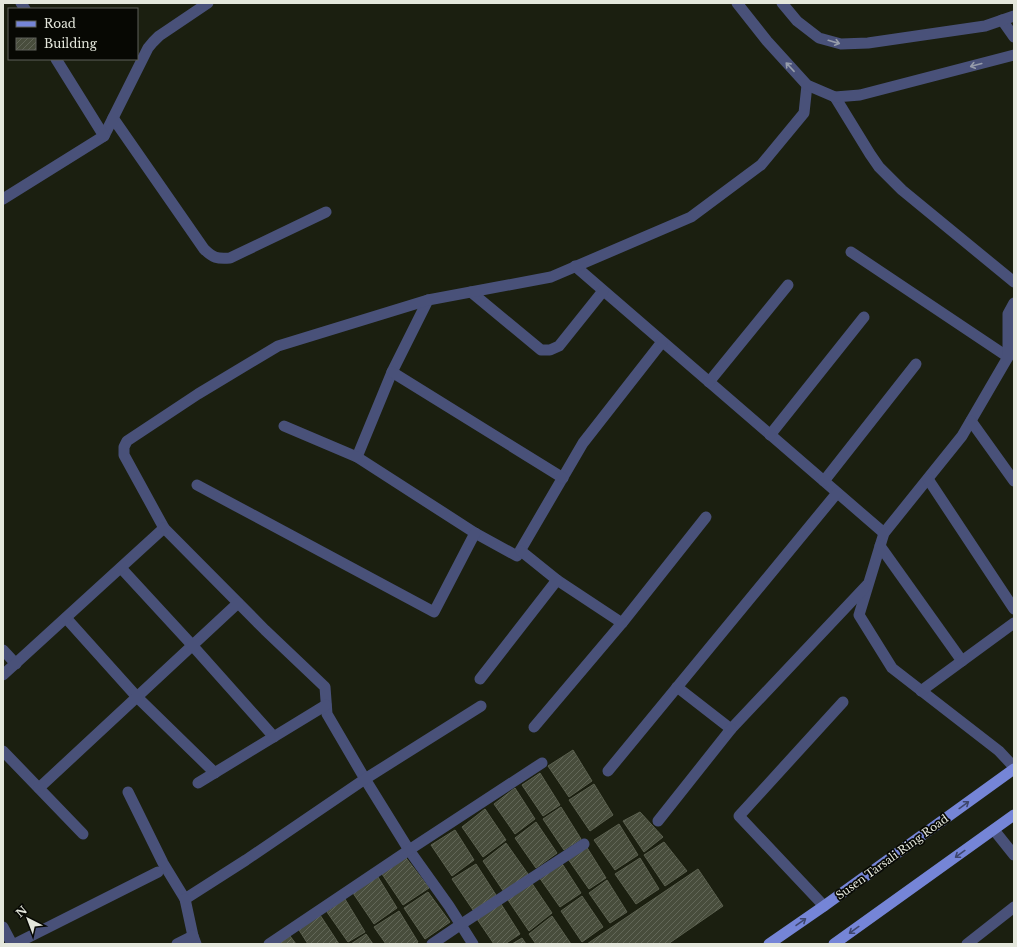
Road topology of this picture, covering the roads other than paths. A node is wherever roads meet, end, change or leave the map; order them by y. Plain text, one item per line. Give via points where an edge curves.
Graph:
1 (208, 3) edge
2 (736, 3) edge
3 (782, 3) edge
4 (1014, 16) edge
5 (1002, 20) junction
6 (1014, 37) edge
7 (1014, 55) edge
8 (57, 60) edge
9 (807, 85) junction
10 (835, 97) junction
11 (113, 118) junction
12 (104, 136) junction
13 (3, 199) edge
14 (326, 212) dead end
15 (851, 252) dead end
16 (575, 266) junction
17 (1014, 282) edge
18 (788, 284) dead end
19 (603, 291) junction
20 (471, 292) junction
21 (428, 300) junction
22 (1014, 303) edge
23 (1011, 317) edge
24 (864, 318) dead end
25 (662, 342) junction
26 (1008, 356) junction
27 (916, 364) dead end
28 (392, 372) junction
29 (709, 382) junction
30 (971, 421) junction
31 (284, 426) dead end
32 (770, 435) junction
33 (357, 456) junction
34 (563, 478) junction
35 (928, 479) junction
36 (824, 481) junction
37 (1014, 481) edge
38 (197, 485) dead end
39 (837, 493) junction
40 (706, 517) dead end
41 (164, 528) junction
42 (475, 534) junction
43 (884, 534) junction
44 (880, 546) junction
45 (521, 551) junction
46 (120, 568) junction
47 (558, 580) junction
48 (869, 583) junction
49 (238, 603) junction
50 (1014, 609) edge
51 (66, 618) junction
52 (622, 623) junction
53 (1014, 623) edge
54 (192, 645) junction
55 (3, 650) edge
56 (962, 661) junction
57 (16, 664) junction
58 (3, 675) edge
59 (480, 679) dead end
60 (677, 687) junction
61 (921, 691) junction
62 (137, 697) junction
63 (843, 702) dead end
64 (326, 705) junction
65 (481, 706) dead end
66 (534, 727) dead end
67 (731, 729) junction
68 (274, 737) junction
69 (3, 751) edge
70 (542, 763) dead end
71 (1014, 768) edge
72 (608, 771) dead end
73 (215, 773) junction
74 (365, 779) junction
75 (198, 783) dead end
76 (38, 788) junction
77 (128, 792) dead end
78 (1014, 815) edge
79 (658, 821) dead end
80 (994, 830) junction
81 (83, 834) dead end
82 (584, 844) dead end
83 (409, 850) junction
84 (1014, 855) edge
85 (158, 872) dead end
86 (185, 900) junction
87 (824, 906) junction
88 (1014, 907) edge
89 (460, 925) junction
90 (3, 927) edge
91 (195, 940) edge
92 (12, 944) edge
93 (15, 944) edge
94 (177, 944) edge
95 (269, 944) edge
96 (432, 944) edge
97 (473, 944) edge
98 (769, 944) edge
99 (834, 944) edge
100 (967, 944) edge

1 - 11 street via 159,36 148,48
9 -> 2 street via 766,41
3 -> 5 street via 797,21 819,38 841,44 868,43 985,26
4 - 5 street
5 - 6 street
7 -> 10 street via 860,95
8 - 12 street
9 - 10 street
9 - 16 street via 804,113 761,165 691,217
10 - 17 street via 870,154 890,179
11 - 12 street
11 - 14 street via 204,249 220,259 230,258
12 - 13 street
15 - 26 street
16 - 19 street
16 - 20 street via 551,277
18 - 29 street
19 - 20 street via 559,346 550,350 541,350
19 - 25 street
20 - 21 street
21 - 28 street
21 - 41 street via 278,346 127,441 124,455
22 - 23 street
23 - 26 street
24 - 32 street
25 - 29 street
25 - 34 street via 584,443
26 - 30 street
27 - 36 street
28 - 33 street
28 - 34 street
29 - 32 street
30 - 35 street
30 - 37 street
31 - 33 street
32 - 36 street
33 - 42 street
34 - 45 street
35 - 43 street
35 - 50 street
36 - 39 street
38 - 42 street via 434,612
39 - 43 street
39 - 60 street
40 - 52 street
41 - 46 street
41 - 49 street
42 - 45 street via 517,556
43 - 44 street
44 - 48 street
44 - 56 street
45 - 47 street
46 - 51 street
46 - 54 street
47 - 52 street
47 - 59 street
48 - 61 street via 859,616 892,668
48 - 67 street
49 - 54 street
49 - 64 street via 325,687
51 - 57 street
51 - 62 street
52 - 66 street
53 - 56 street
54 - 62 street
54 - 68 street
55 - 57 street
56 - 61 street
57 - 58 street
60 - 67 street
60 - 72 street
61 - 71 street via 999,751
62 - 73 street
62 - 76 street
63 - 87 street via 739,816
64 - 68 street
64 - 74 street via 327,714
65 - 74 street
67 - 79 street
68 - 73 street
69 - 76 street
70 - 83 street
87 -> 71 main road, Susen Tarsali Ring Road
73 - 75 street
74 - 83 street
74 - 86 street
76 - 81 street
77 - 86 street via 163,863
78 - 80 main road
80 - 84 street
80 -> 99 main road
82 - 89 street
83 - 89 street
83 - 95 street
85 - 93 street
86 - 91 street
98 -> 87 main road, Susen Tarsali Ring Road
88 - 100 street
89 - 96 street
89 - 97 street
90 - 92 street
91 - 94 street

